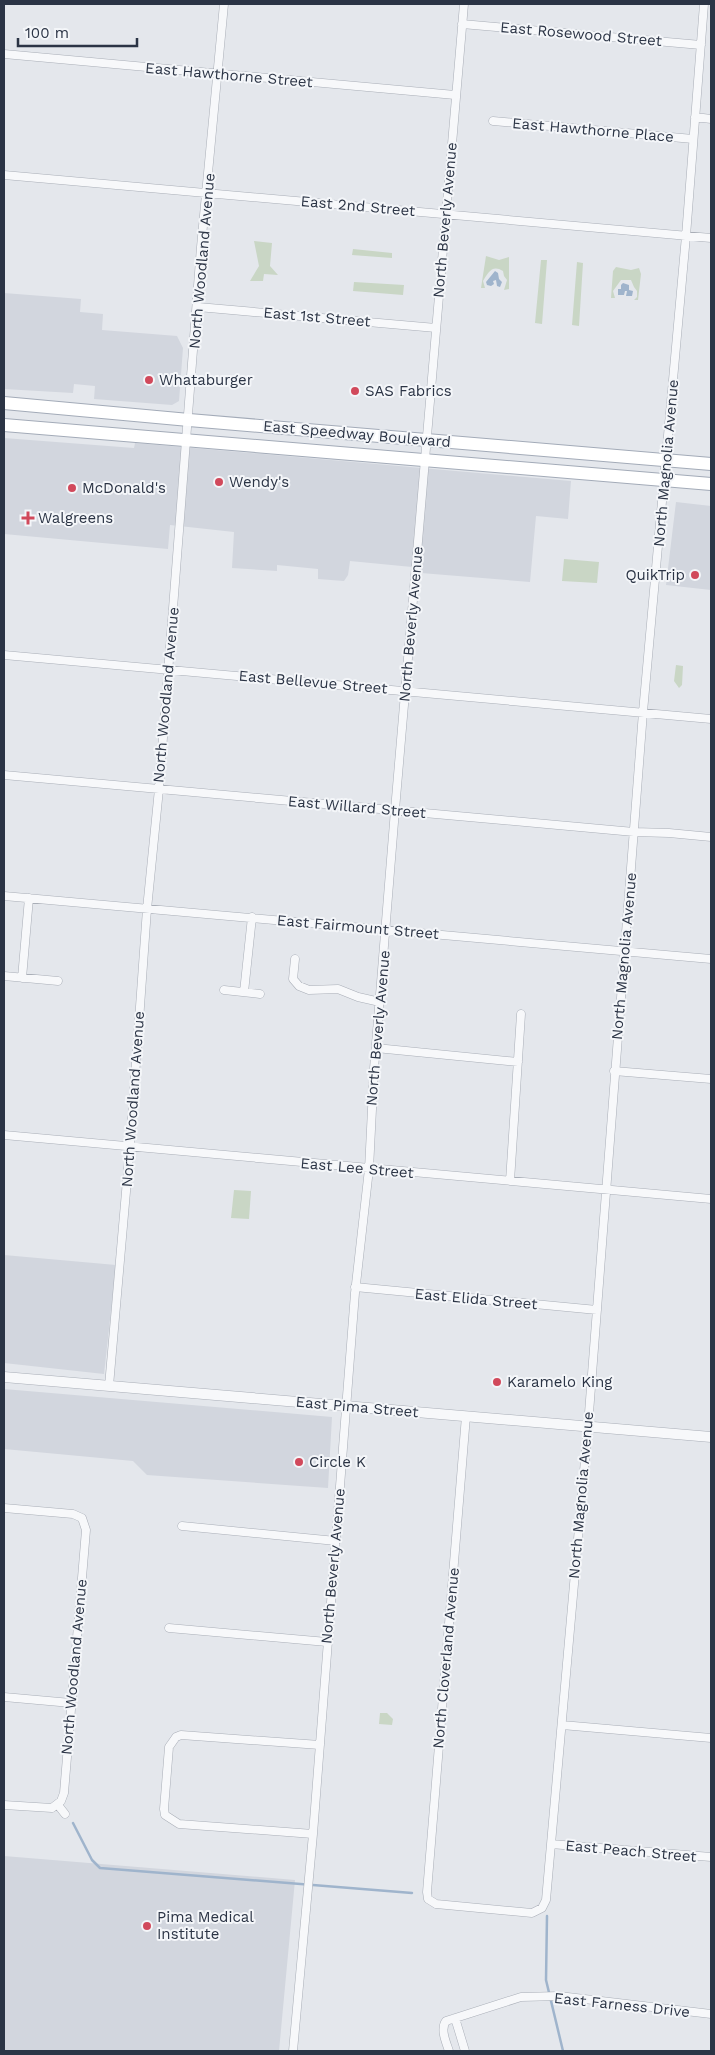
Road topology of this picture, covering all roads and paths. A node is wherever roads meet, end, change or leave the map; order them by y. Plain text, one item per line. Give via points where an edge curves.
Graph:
1 (224, 4) edge
2 (464, 4) edge
3 (704, 4) edge
4 (462, 24) junction
5 (701, 45) junction
6 (4, 54) edge
7 (219, 74) junction
8 (455, 95) junction
9 (695, 117) junction
10 (711, 119) edge
11 (494, 121) dead end
12 (693, 138) junction
13 (4, 174) edge
14 (208, 194) junction
15 (445, 214) junction
16 (686, 236) junction
17 (711, 238) edge
18 (198, 306) junction
19 (436, 328) junction
20 (4, 403) edge
21 (188, 420) junction
22 (4, 425) edge
23 (187, 439) junction
24 (426, 440) junction
25 (425, 459) junction
26 (666, 460) junction
27 (711, 464) edge
28 (664, 479) junction
29 (711, 484) edge
30 (4, 655) edge
31 (168, 669) junction
32 (406, 690) junction
33 (643, 712) junction
34 (711, 719) edge
35 (4, 775) edge
36 (159, 790) junction
37 (394, 810) junction
38 (634, 832) junction
39 (711, 837) edge
40 (4, 896) edge
41 (29, 898) junction
42 (147, 909) junction
43 (252, 918) junction
44 (386, 928) junction
45 (624, 952) junction
46 (295, 959) dead end
47 (711, 959) edge
48 (4, 976) edge
49 (22, 978) junction
50 (58, 981) dead end
51 (224, 990) dead end
52 (244, 992) junction
53 (260, 994) dead end
54 (380, 1002) junction
55 (521, 1014) dead end
56 (376, 1048) junction
57 (518, 1062) junction
58 (614, 1071) junction
59 (711, 1079) edge
60 (4, 1135) edge
61 (130, 1146) junction
62 (369, 1169) junction
63 (510, 1181) junction
64 (605, 1190) junction
65 (711, 1200) edge
66 (355, 1287) junction
67 (597, 1310) junction
68 (4, 1376) edge
69 (109, 1386) junction
70 (346, 1406) junction
71 (466, 1416) junction
72 (588, 1426) junction
73 (711, 1437) edge
74 (4, 1508) edge
75 (182, 1526) dead end
76 (336, 1541) junction
77 (169, 1628) dead end
78 (327, 1642) junction
79 (4, 1697) edge
80 (71, 1703) junction
81 (562, 1725) junction
82 (711, 1738) edge
83 (320, 1745) junction
84 (4, 1805) edge
85 (58, 1805) junction
86 (65, 1814) dead end
87 (313, 1834) junction
88 (551, 1844) junction
89 (711, 1857) edge
90 (542, 1908) joint
91 (711, 2014) edge
92 (455, 2018) junction
93 (293, 2051) edge
94 (449, 2051) edge
95 (465, 2051) edge

1 - 7 street, North Woodland Avenue
2 - 4 street, North Beverly Avenue
3 - 5 street, North Magnolia Avenue
4 - 5 street, East Rosewood Street
4 - 8 street, North Beverly Avenue
5 - 9 street, North Magnolia Avenue
6 - 7 street, East Hawthorne Street
7 - 8 street, East Hawthorne Street
7 - 14 street, North Woodland Avenue via 211,132
8 - 15 street, North Beverly Avenue
9 - 10 street
9 - 12 street, North Magnolia Avenue
11 - 12 street, East Hawthorne Place
12 - 16 street, North Magnolia Avenue
13 - 14 street, East 2nd Street
14 - 15 street, East 2nd Street
14 - 18 street, North Woodland Avenue
15 - 16 street, East 2nd Street
15 - 19 street, North Beverly Avenue
16 - 17 street, East 2nd Street
16 - 26 street, North Magnolia Avenue
18 - 19 street, East 1st Street
18 - 21 street, North Woodland Avenue
19 - 24 street, North Beverly Avenue
20 - 21 main road, East Speedway Boulevard
21 - 23 street, North Woodland Avenue
21 - 24 main road, East Speedway Boulevard
22 - 23 main road, East Speedway Boulevard
23 - 25 main road, East Speedway Boulevard
23 - 31 street, North Woodland Avenue
24 - 25 street, North Beverly Avenue
24 - 26 main road, East Speedway Boulevard
25 - 28 main road, East Speedway Boulevard
25 - 32 street, North Beverly Avenue
26 - 27 main road, East Speedway Boulevard
26 - 28 street, North Magnolia Avenue
28 - 29 main road, East Speedway Boulevard
28 - 33 street, North Magnolia Avenue
30 - 31 street, East Bellevue Street
31 - 32 street, East Bellevue Street
31 - 36 street, North Woodland Avenue
32 - 33 street, East Bellevue Street
32 - 37 street, North Beverly Avenue
33 - 34 street, East Bellevue Street
33 - 38 street, North Magnolia Avenue
35 - 36 street, East Willard Street
36 - 37 street, East Willard Street
36 - 42 street, North Woodland Avenue
37 - 38 street, East Willard Street
37 - 44 street, North Beverly Avenue
38 - 39 street, East Willard Street
38 - 45 street, North Magnolia Avenue
40 - 41 street, East Fairmount Street
41 - 42 street, East Fairmount Street
41 - 49 street
42 - 43 street, East Fairmount Street
42 - 61 street, North Woodland Avenue
43 - 44 street, East Fairmount Street
43 - 52 street
44 - 45 street, East Fairmount Street
44 - 54 street, North Beverly Avenue
45 - 47 street, East Fairmount Street
45 - 58 street, North Magnolia Avenue
46 - 54 street via 293,979 299,986 338,989 358,998
48 - 49 street
49 - 50 street
51 - 52 street
52 - 53 street
54 - 56 street, North Beverly Avenue
55 - 57 street
56 - 57 street
56 - 62 street, North Beverly Avenue
57 - 63 street
58 - 59 street
58 - 64 street, North Magnolia Avenue
60 - 61 street, East Lee Street
61 - 62 street, East Lee Street
61 - 69 street, North Woodland Avenue
62 - 63 street, East Lee Street
62 - 66 street, North Beverly Avenue
63 - 64 street, East Lee Street
64 - 65 street, East Lee Street
64 - 67 street, North Magnolia Avenue
66 - 67 street, East Elida Street
66 - 70 street, North Beverly Avenue
67 - 72 street, North Magnolia Avenue
68 - 69 street, East Pima Street
69 - 70 street, East Pima Street
70 - 71 street, East Pima Street
70 - 76 street, North Beverly Avenue
71 - 72 street, East Pima Street
71 - 90 street, North Cloverland Avenue via 428,1899 436,1904 532,1913
72 - 73 street, East Pima Street
72 - 81 street, North Magnolia Avenue
74 - 80 street, North Woodland Avenue via 83,1516 86,1530
75 - 76 street
76 - 78 street, North Beverly Avenue
77 - 78 street
78 - 83 street, North Beverly Avenue
79 - 80 street
80 - 85 street, North Woodland Avenue via 64,1793
81 - 82 street
81 - 88 street, North Magnolia Avenue
83 - 87 street, North Beverly Avenue
83 - 87 street via 181,1735 169,1747 166,1777 164,1809 166,1815 180,1824
84 - 85 street via 52,1808
85 - 86 street
87 - 93 street, North Beverly Avenue
88 - 89 street, East Peach Street
88 - 90 street, North Magnolia Avenue via 546,1900
91 - 92 street, East Farness Drive via 559,1996 521,1997
92 - 94 street, East Farness Drive via 443,2025
92 - 95 street

